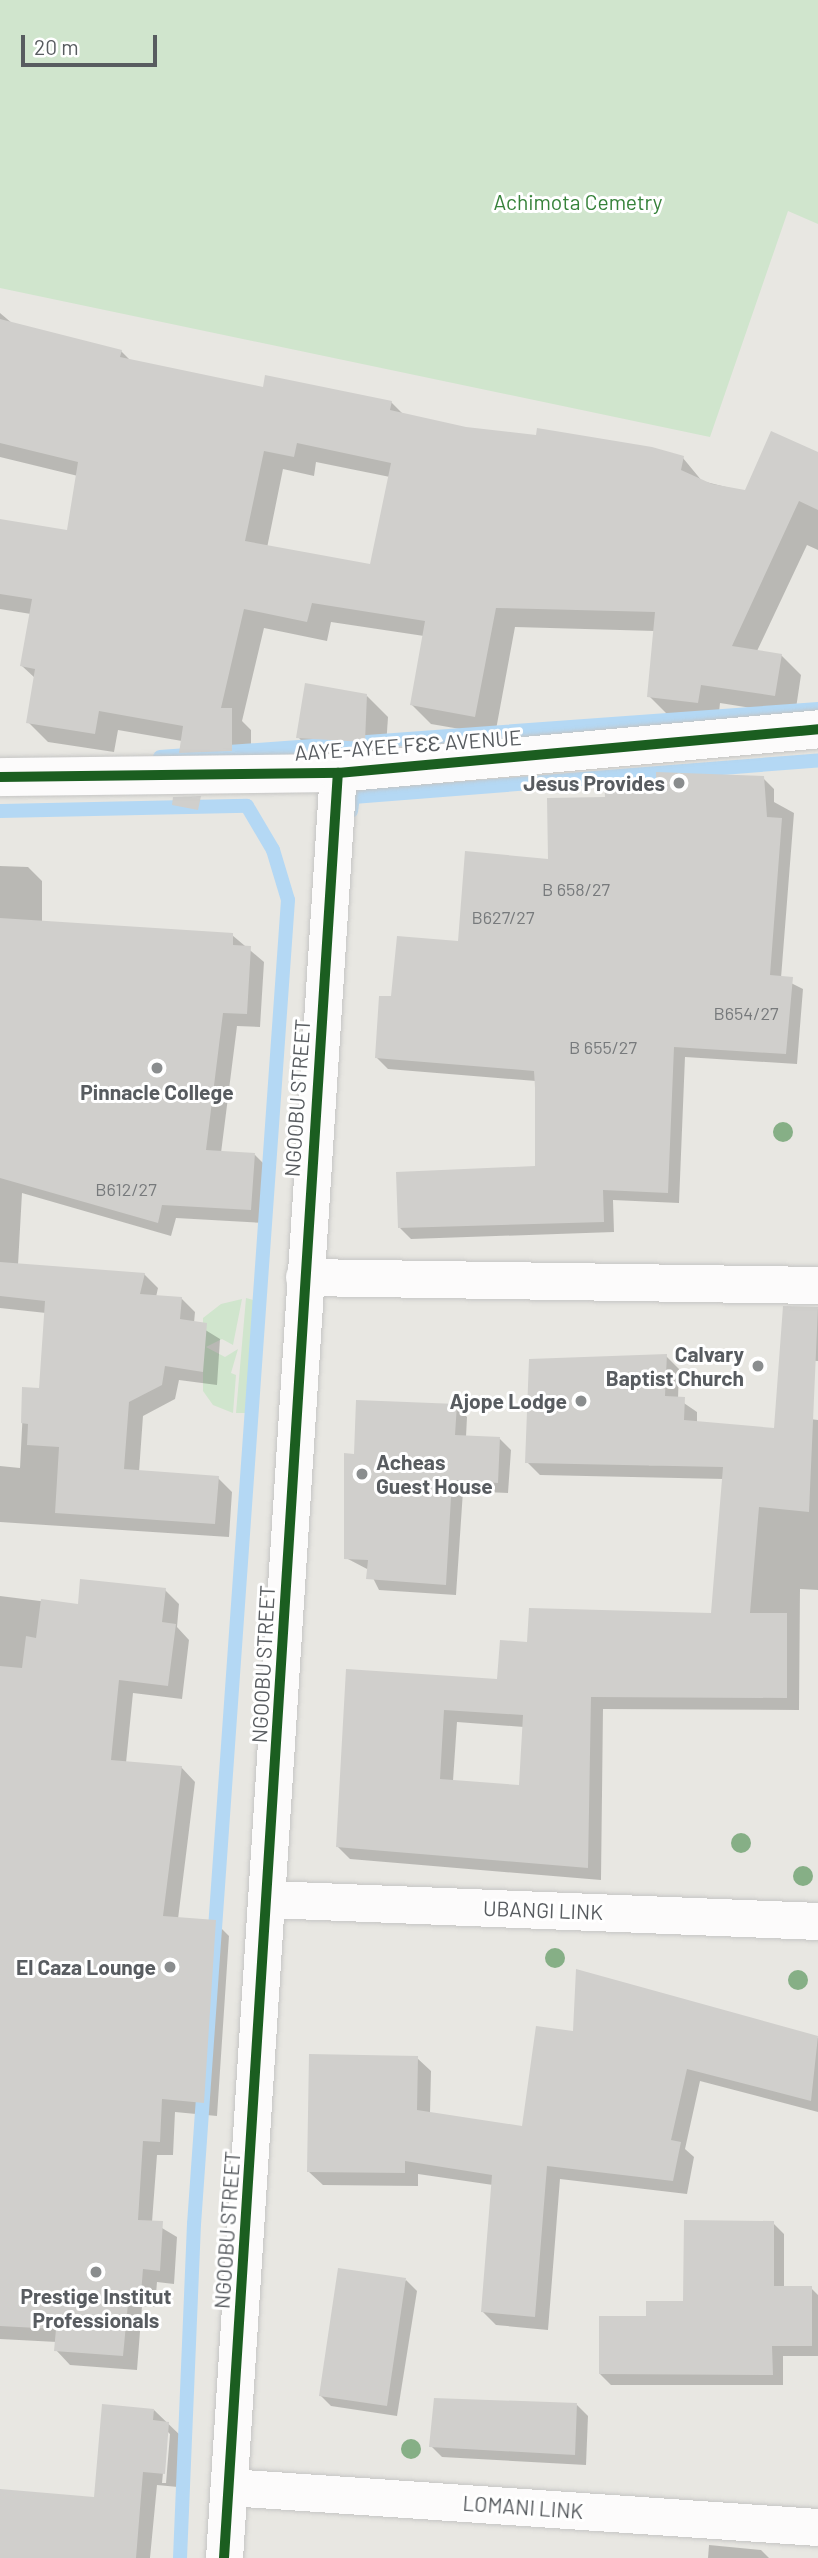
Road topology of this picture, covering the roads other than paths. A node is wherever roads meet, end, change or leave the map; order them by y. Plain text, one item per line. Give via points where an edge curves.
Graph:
1 (818, 729) edge
2 (338, 773) junction
3 (0, 778) edge
4 (304, 1278) junction
5 (818, 1285) edge
6 (268, 1899) junction
7 (818, 1921) edge
8 (229, 2487) junction
9 (818, 2527) edge
10 (224, 2558) edge

1 - 2 street, AAYE-AYEE FƐƐ AVENUE
2 - 3 street, AAYE-AYEE FƐƐ AVENUE
2 - 4 street, NGOOBU STREET
4 - 5 street
4 - 6 street, NGOOBU STREET
6 - 7 street, UBANGI LINK
6 - 8 street, NGOOBU STREET
8 - 9 street, LOMANI LINK
8 - 10 street, NGOOBU STREET

